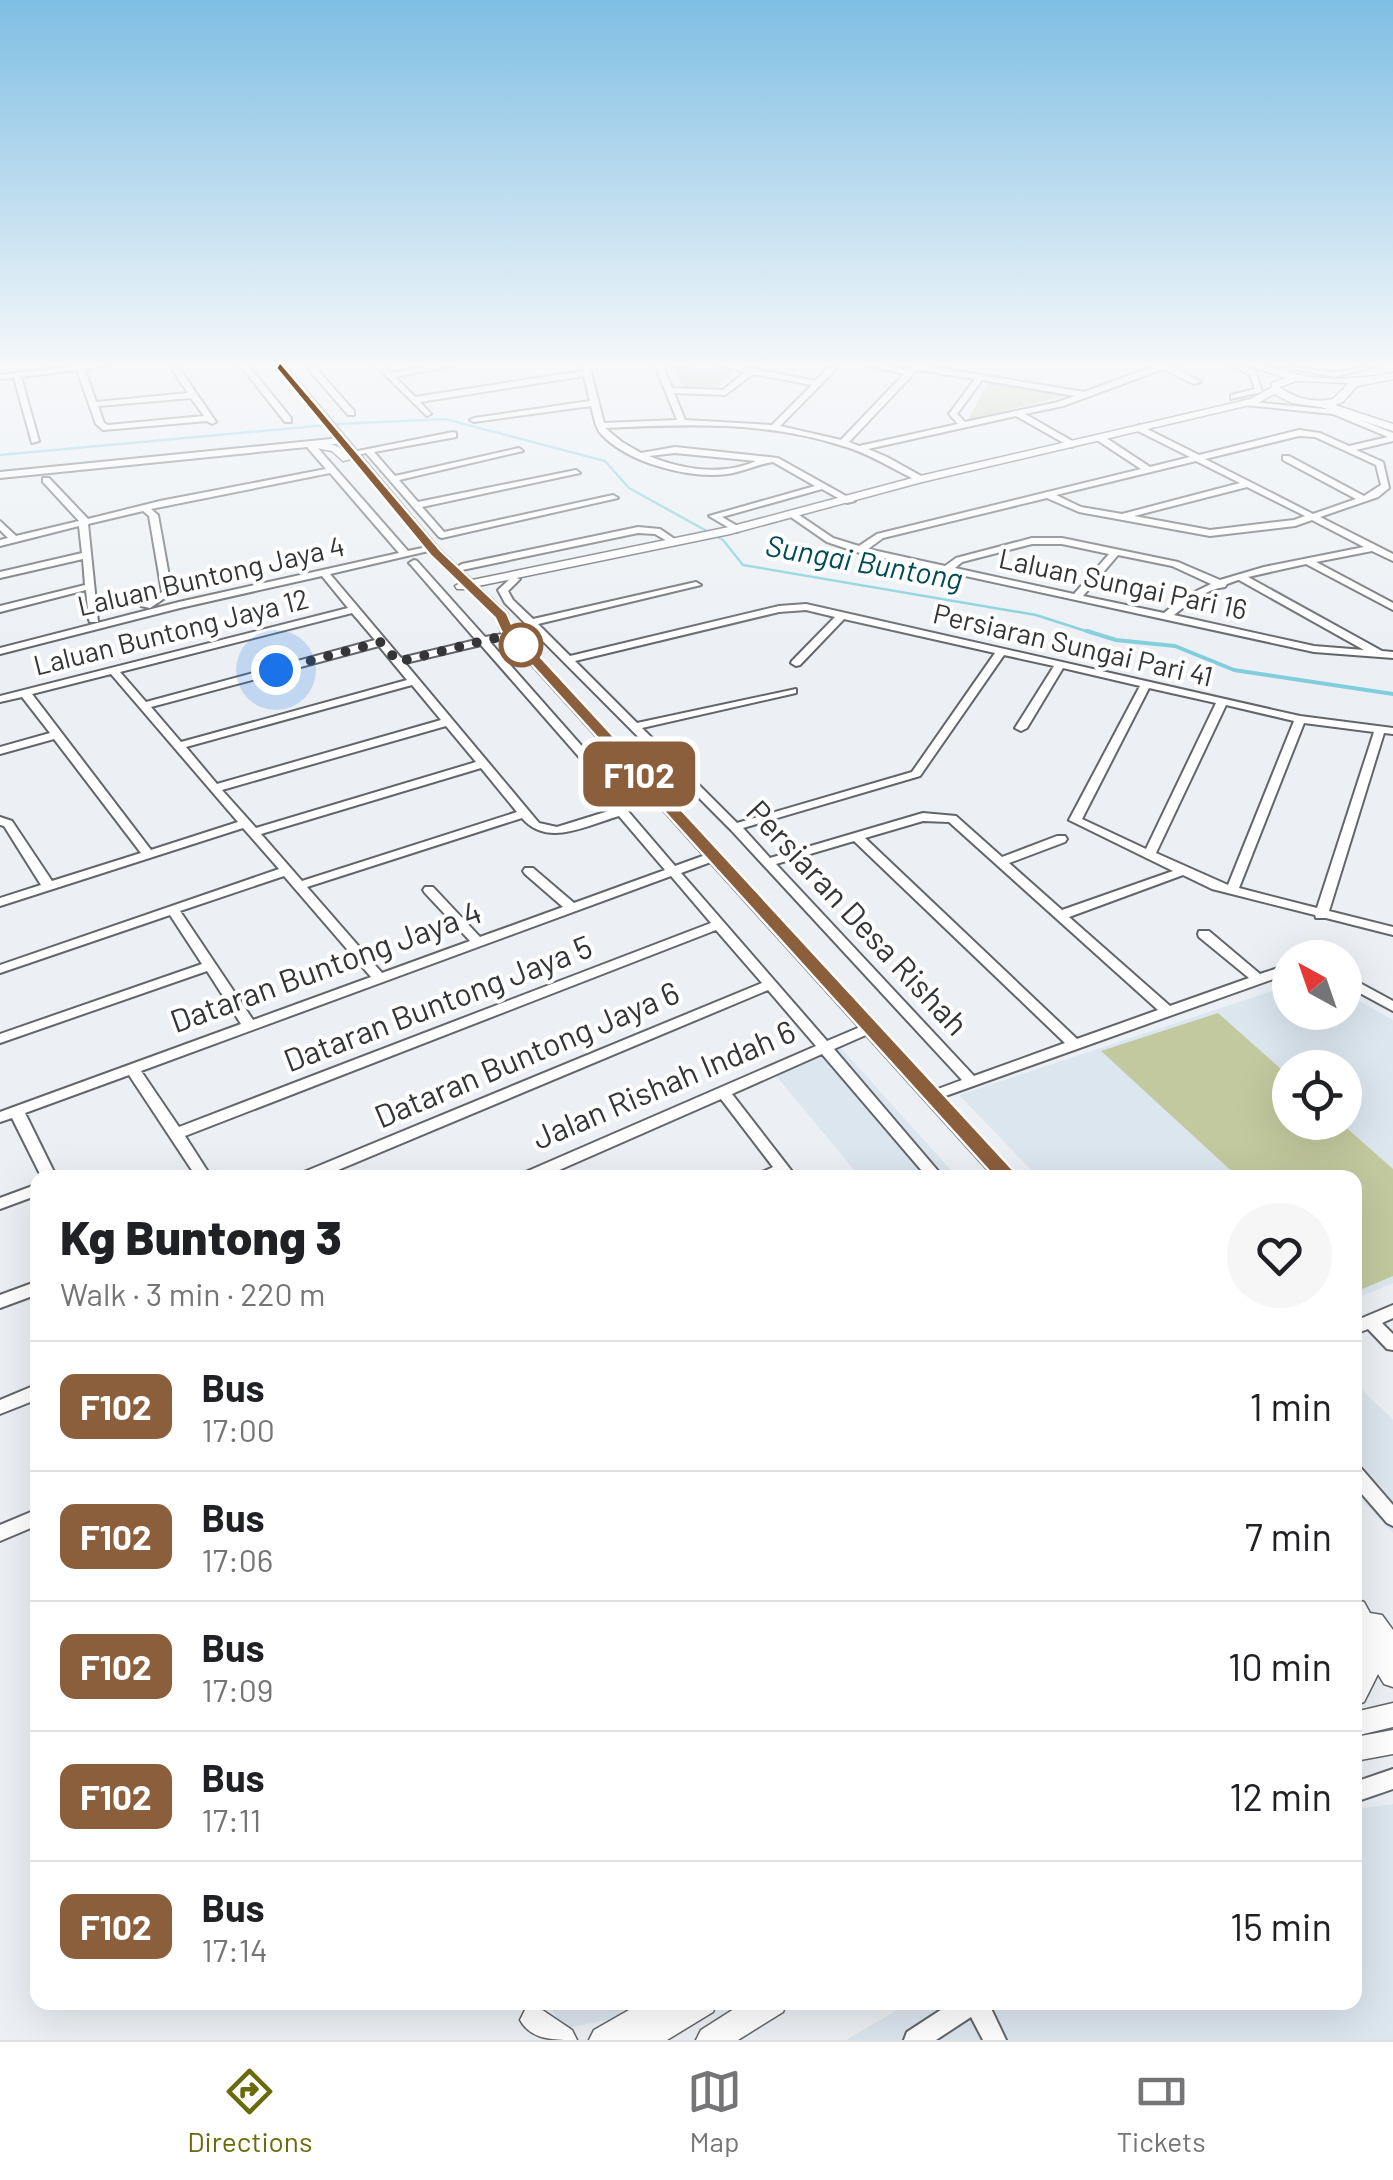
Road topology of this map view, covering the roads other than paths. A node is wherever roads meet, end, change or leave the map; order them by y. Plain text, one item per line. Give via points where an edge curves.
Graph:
1 (154, 460) edge
2 (325, 460) edge
3 (351, 460) edge
4 (358, 460) edge
5 (378, 460) edge
6 (478, 460) edge
7 (664, 460) edge
8 (768, 460) edge
9 (773, 460) edge
10 (883, 460) edge
11 (1004, 460) edge
12 (1133, 460) edge
13 (1188, 460) edge
14 (1201, 460) edge
15 (1290, 460) edge
16 (1369, 460) edge
17 (332, 470) junction
18 (1148, 470) junction
19 (576, 473) dead end
20 (0, 475) edge
21 (372, 477) junction
22 (394, 479) junction
23 (46, 480) dead end
24 (920, 480) junction
25 (1248, 484) junction
26 (821, 487) junction
27 (1048, 495) junction
28 (613, 498) dead end
29 (1364, 499) junction
30 (850, 500) junction
31 (418, 506) junction
32 (144, 508) junction
33 (793, 515) junction
34 (1313, 517) junction
35 (1120, 518) junction
36 (84, 523) junction
37 (0, 524) edge
38 (733, 530) junction
39 (442, 535) junction
40 (14, 540) junction
41 (674, 542) junction
42 (0, 543) edge
43 (1374, 548) junction
44 (860, 550) junction
45 (436, 552) junction
46 (1116, 552) junction
47 (86, 555) junction
48 (1393, 558) edge
49 (410, 559) junction
50 (1308, 560) junction
51 (462, 568) junction
52 (948, 568) junction
53 (535, 570) junction
54 (324, 573) junction
55 (0, 575) edge
56 (1242, 578) junction
57 (515, 579) junction
58 (464, 585) junction
59 (1222, 585) junction
60 (696, 586) dead end
61 (88, 587) junction
62 (1077, 596) junction
63 (490, 604) junction
64 (1393, 607) edge
65 (0, 609) edge
66 (354, 609) junction
67 (842, 615) junction
68 (1167, 616) junction
69 (94, 620) junction
70 (530, 623) junction
71 (508, 631) junction
72 (481, 641) junction
73 (381, 642) junction
74 (0, 647) edge
75 (1001, 652) junction
76 (1388, 655) edge
77 (570, 658) junction
78 (398, 662) junction
79 (796, 662) dead end
80 (1060, 665) junction
81 (112, 669) junction
82 (414, 682) junction
83 (1146, 684) junction
84 (792, 691) dead end
85 (25, 692) junction
86 (0, 699) edge
87 (1222, 702) junction
88 (143, 706) junction
89 (1300, 719) junction
90 (447, 722) junction
91 (636, 726) junction
92 (1021, 728) dead end
93 (1386, 730) edge
94 (56, 735) junction
95 (178, 746) junction
96 (0, 751) edge
97 (482, 764) junction
98 (214, 788) junction
99 (621, 811) junction
100 (523, 814) junction
101 (1075, 820) joint
102 (0, 821) edge
103 (734, 827) junction
104 (249, 829) junction
105 (857, 837) junction
106 (1061, 839) dead end
107 (1149, 855) junction
108 (149, 856) junction
109 (715, 856) junction
110 (768, 862) junction
111 (1000, 862) junction
112 (671, 870) junction
113 (286, 871) junction
114 (529, 871) dead end
115 (1184, 872) junction
116 (299, 886) junction
117 (49, 887) junction
118 (429, 890) dead end
119 (1232, 890) junction
120 (0, 902) edge
121 (570, 906) junction
122 (173, 910) junction
123 (1321, 914) junction
124 (1061, 915) junction
125 (718, 925) junction
126 (1393, 930) edge
127 (1204, 934) dead end
128 (477, 941) junction
129 (208, 966) junction
130 (0, 968) edge
131 (1272, 974) edge
132 (378, 978) junction
133 (1258, 979) junction
134 (770, 984) junction
135 (1362, 989) edge
136 (1393, 1007) edge
137 (1168, 1012) junction
138 (249, 1026) junction
139 (870, 1028) junction
140 (0, 1039) edge
141 (1076, 1046) junction
142 (826, 1048) junction
143 (132, 1068) junction
144 (972, 1082) junction
145 (724, 1092) junction
146 (932, 1096) junction
147 (8, 1114) edge
148 (176, 1134) junction
149 (45, 1170) edge
150 (200, 1170) edge
151 (323, 1170) edge
152 (544, 1170) edge
153 (785, 1170) edge
154 (930, 1170) edge
155 (1000, 1170) edge
156 (30, 1193) edge
157 (0, 1204) edge
158 (30, 1290) edge
159 (0, 1302) edge
160 (1393, 1311) edge
161 (1363, 1324) edge
162 (1393, 1344) edge
163 (30, 1394) edge
164 (0, 1407) edge
165 (1362, 1482) edge
166 (1393, 1518) edge
167 (30, 1520) edge
168 (0, 1533) edge
169 (1362, 1607) edge
170 (1362, 1622) edge
171 (1393, 1648) edge
172 (1362, 1654) edge
173 (1393, 1676) edge
174 (1362, 1681) edge
175 (1393, 1715) edge
176 (1362, 1722) edge
177 (1393, 1742) edge
178 (1362, 1747) edge
179 (1393, 1779) edge
180 (1362, 1790) edge
181 (658, 2010) edge
182 (690, 2010) edge
183 (760, 2010) edge
184 (962, 2010) edge
185 (978, 2010) edge
186 (533, 2021) edge
187 (562, 2040) edge
188 (604, 2040) edge
189 (640, 2040) edge
190 (711, 2040) edge
191 (915, 2040) edge
192 (995, 2040) edge

1 - 20 street
2 - 17 street
3 - 21 main road
4 - 21 main road
5 - 22 street
6 - 22 street
7 - 8 street via 709,474
9 - 26 street
10 - 24 street
11 - 24 main road
12 - 18 street
13 - 18 street
14 - 25 street
15 - 29 street
16 - 29 street via 1385,469 1384,490
17 - 32 street
17 - 49 street
18 - 27 street
19 - 31 street
21 - 45 main road
22 - 31 street
23 - 36 street
24 - 30 main road
25 - 34 street
25 - 35 street
26 - 30 street
26 - 38 street via 714,516
27 - 35 street
27 - 44 street via 880,536
28 - 39 street
29 - 34 street
30 - 33 main road
31 - 39 street
32 - 36 street
32 - 69 street via 153,515 167,592 146,606
33 - 38 main road
33 - 44 street, Laluan Sungai Pari 16 via 830,540
34 - 35 street via 1210,533
34 - 43 street
36 - 40 street
36 - 47 street
37 - 40 street
38 - 41 main road
39 - 45 street
40 - 42 street
41 - 51 street via 638,530
41 - 53 main road
43 - 48 street
43 - 50 street
44 - 52 street, Laluan Sungai Pari 16
45 - 49 street, Laluan Buntong Jaya 4
45 - 51 main road
45 - 58 main road
46 - 52 street via 1032,541
46 - 59 street via 1175,564
46 - 62 street
47 - 55 street
47 - 61 street
49 - 54 street, Laluan Buntong Jaya 4
49 - 72 street
50 - 56 street
50 - 64 street
51 - 53 main road
52 - 62 street, Laluan Sungai Pari 16
53 - 57 main road
53 - 58 main road
54 - 66 street
54 - 74 street, Laluan Buntong Jaya 4
56 - 59 street
56 - 76 street
57 - 63 main road via 490,588
57 - 70 street, Persiaran Desa Rishah via 503,592
58 - 63 main road
58 - 71 main road
59 - 68 street
60 - 70 street
61 - 65 street
61 - 69 street
62 - 68 street, Laluan Sungai Pari 16
63 - 71 main road
66 - 73 street
66 - 81 street, Laluan Buntong Jaya 12
67 - 75 street, Persiaran Sungai Pari 41
67 - 77 street, Persiaran Sungai Pari 41 via 793,606
67 - 79 street
68 - 76 street, Laluan Sungai Pari 16 via 1314,649
69 - 74 street
70 - 77 street, Persiaran Desa Rishah
71 - 72 street
71 - 109 main road
72 - 78 street
72 - 99 street via 621,798
73 - 78 street
73 - 88 street
75 - 80 street, Persiaran Sungai Pari 41
75 - 103 street via 916,774
77 - 91 street, Persiaran Desa Rishah
78 - 82 street
80 - 83 street, Persiaran Sungai Pari 41
80 - 92 street
81 - 85 street, Laluan Buntong Jaya 12
81 - 88 street
82 - 90 street
82 - 95 street
83 - 87 street, Persiaran Sungai Pari 41
83 - 101 street
84 - 91 street
85 - 86 street, Laluan Buntong Jaya 12
85 - 94 street
87 - 89 street, Persiaran Sungai Pari 41
87 - 107 street
88 - 95 street
89 - 93 street, Persiaran Sungai Pari 41
89 - 119 street
90 - 97 street
90 - 98 street
91 - 103 street, Persiaran Desa Rishah
93 - 123 street
94 - 96 street
94 - 108 street
95 - 98 street
97 - 100 street
97 - 104 street
98 - 104 street
99 - 100 street via 558,831 536,826
99 - 112 street
100 - 116 street
101 - 107 street
102 - 117 street
103 - 110 street, Persiaran Desa Rishah
104 - 108 street
104 - 113 street
105 - 110 street
105 - 111 street via 923,818 952,820
105 - 141 street
106 - 111 street
107 - 115 street
108 - 117 street
109 - 112 street, Dataran Buntong Jaya 4
109 - 139 main road
110 - 144 street, Persiaran Desa Rishah
111 - 124 street
112 - 121 street, Dataran Buntong Jaya 4
112 - 125 street
113 - 116 street
113 - 122 street
114 - 121 street
115 - 119 street
115 - 124 street
116 - 132 street
117 - 120 street
118 - 128 street
119 - 123 street
121 - 128 street, Dataran Buntong Jaya 4
122 - 129 street
122 - 130 street
123 - 126 street
124 - 137 street
125 - 134 street
125 - 148 street, Dataran Buntong Jaya 5
127 - 133 street
128 - 132 street, Dataran Buntong Jaya 4
129 - 138 street
129 - 140 street
131 - 133 street
132 - 138 street, Dataran Buntong Jaya 4
133 - 137 street
134 - 142 street
134 - 151 street, Dataran Buntong Jaya 6
135 - 136 street
137 - 141 street
138 - 143 street, Dataran Buntong Jaya 4
139 - 142 street, Jalan Rishah Indah 6
139 - 146 main road
141 - 144 street
142 - 145 street, Jalan Rishah Indah 6
142 - 154 street
143 - 147 street, Dataran Buntong Jaya 4
143 - 148 street
144 - 146 street
145 - 152 street, Jalan Rishah Indah 6
145 - 153 street
146 - 155 main road
147 - 149 street
148 - 150 street
156 - 157 street
158 - 159 street
160 - 161 street
161 - 162 street
163 - 164 street
165 - 166 street
167 - 168 street
169 - 171 main road
170 - 173 main road
172 - 174 main road
175 - 176 main road
177 - 178 main road
179 - 180 street
181 - 188 main road
182 - 189 main road
183 - 190 main road
184 - 191 street
185 - 192 street
186 - 187 main road

